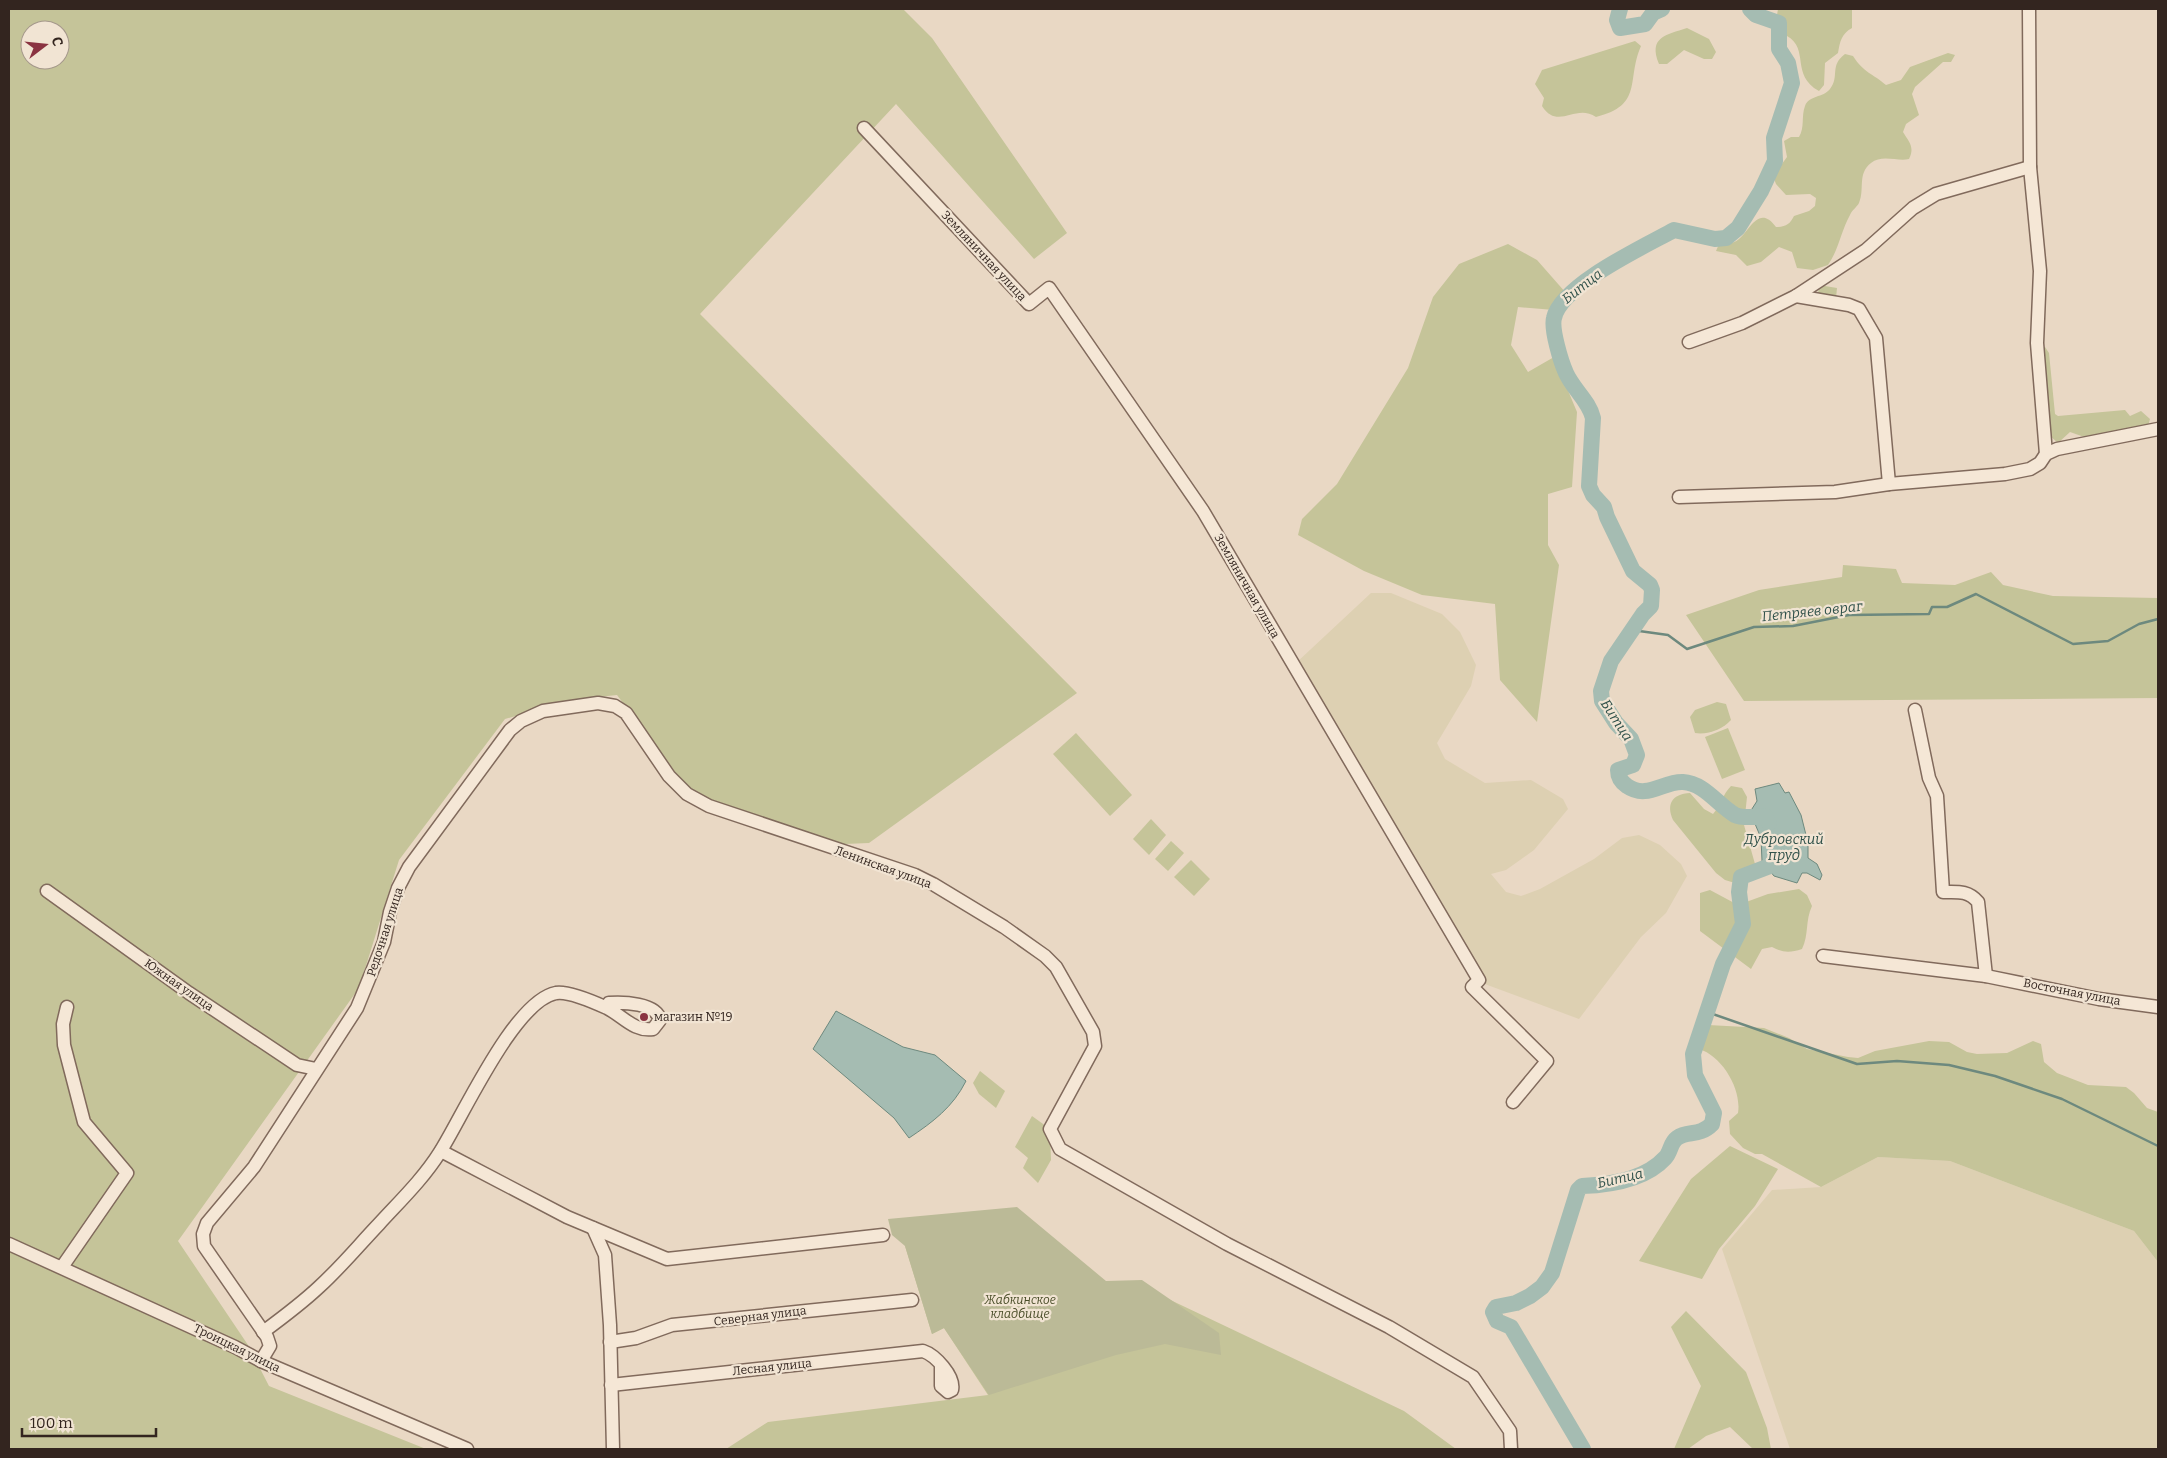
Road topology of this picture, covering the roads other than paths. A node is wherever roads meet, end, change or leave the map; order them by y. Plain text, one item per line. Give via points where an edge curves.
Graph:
1 (2029, 9) edge
2 (864, 128) dead end
3 (2030, 167) junction
4 (1796, 296) junction
5 (1689, 342) dead end
6 (2158, 429) edge
7 (2046, 454) junction
8 (1889, 484) junction
9 (1679, 497) dead end
10 (1916, 710) dead end
11 (639, 730) joint
12 (47, 891) dead end
13 (1823, 956) dead end
14 (1986, 976) junction
15 (67, 1007) dead end
16 (2158, 1007) edge
17 (607, 1008) dead end
18 (316, 1069) junction
19 (1513, 1102) dead end
20 (441, 1151) junction
21 (592, 1228) junction
22 (884, 1236) dead end
23 (614, 1237) junction
24 (9, 1244) edge
25 (603, 1251) junction
26 (62, 1267) junction
27 (912, 1300) dead end
28 (263, 1332) junction
29 (610, 1342) junction
30 (261, 1361) junction
31 (941, 1366) dead end
32 (611, 1385) junction
33 (467, 1449) edge
34 (613, 1449) edge
35 (1511, 1449) edge

1 - 3 street
2 - 19 street, Земляничная улица via 1030,304 1049,288 1203,511 1479,980 1472,987 1547,1061
3 - 4 street via 1936,194 1913,208 1866,250
3 - 7 street via 2040,271 2037,343
4 - 5 street via 1742,323
4 - 8 street via 1849,305 1859,310 1876,338
6 - 7 street
7 - 8 street via 2030,469 2005,474
8 - 9 street via 1835,492
10 - 14 street via 1929,778 1937,796 1943,892 1966,893 1978,902
11 - 18 street, Редочная улица via 626,713 615,706 598,703 543,712 521,721 510,730 409,867 398,888 384,942 367,988
11 - 35 street, Ленинская улица via 669,776 688,794 708,806 933,884 1045,956 1056,967 1092,1032 1095,1046 1050,1129 1060,1149 1227,1244 1389,1327 1473,1377 1510,1431
12 - 18 street, Южная улица via 189,993 297,1065
13 - 14 street, Восточная улица
14 - 16 street, Восточная улица via 2099,999
15 - 26 street via 62,1024 64,1045 84,1122 127,1173
17 - 20 street via 558,992 536,1004 489,1063
18 - 28 street, Редочная улица via 254,1166 207,1224 203,1234 204,1246
20 - 21 street
20 - 28 street via 419,1184 320,1287
21 - 23 street
21 - 25 street
22 - 23 street via 667,1259
23 - 25 street
24 - 26 street, Троицкая улица
25 - 29 street
26 - 30 street, Троицкая улица
27 - 29 street, Северная улица via 672,1325 636,1338
28 - 30 street, Редочная улица via 270,1346
29 - 32 street
30 - 33 street, Троицкая улица
31 - 32 street, Лесная улица via 933,1355 923,1351
32 - 34 street

